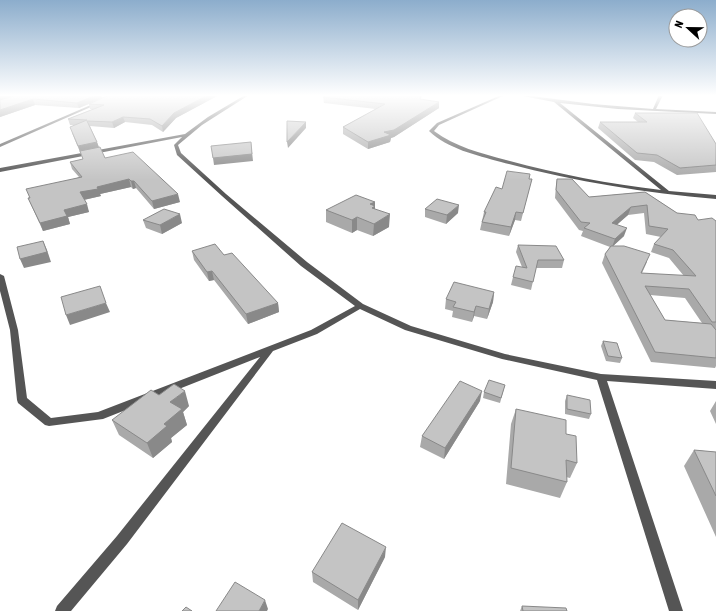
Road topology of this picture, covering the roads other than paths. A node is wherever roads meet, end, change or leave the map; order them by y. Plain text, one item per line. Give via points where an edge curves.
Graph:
1 (50, 124) edge
2 (201, 124) edge
3 (439, 124) edge
4 (583, 124) edge
5 (185, 135) junction
6 (0, 146) edge
7 (0, 170) edge
8 (668, 194) junction
9 (716, 197) edge
10 (0, 276) edge
11 (360, 306) junction
12 (269, 350) junction
13 (601, 377) junction
14 (716, 385) edge
15 (62, 611) edge
16 (676, 611) edge

1 - 6 street
2 - 5 street
3 - 8 street via 431,132 438,138 466,150 599,183
4 - 8 street
5 - 7 street
5 - 11 street via 176,145 179,154 304,264
8 - 9 street
10 - 12 street via 14,330 22,400 49,422 99,416
11 - 12 street via 314,332
11 - 13 street via 408,328 505,357
12 - 15 street via 122,540
13 - 14 street
13 - 16 street

